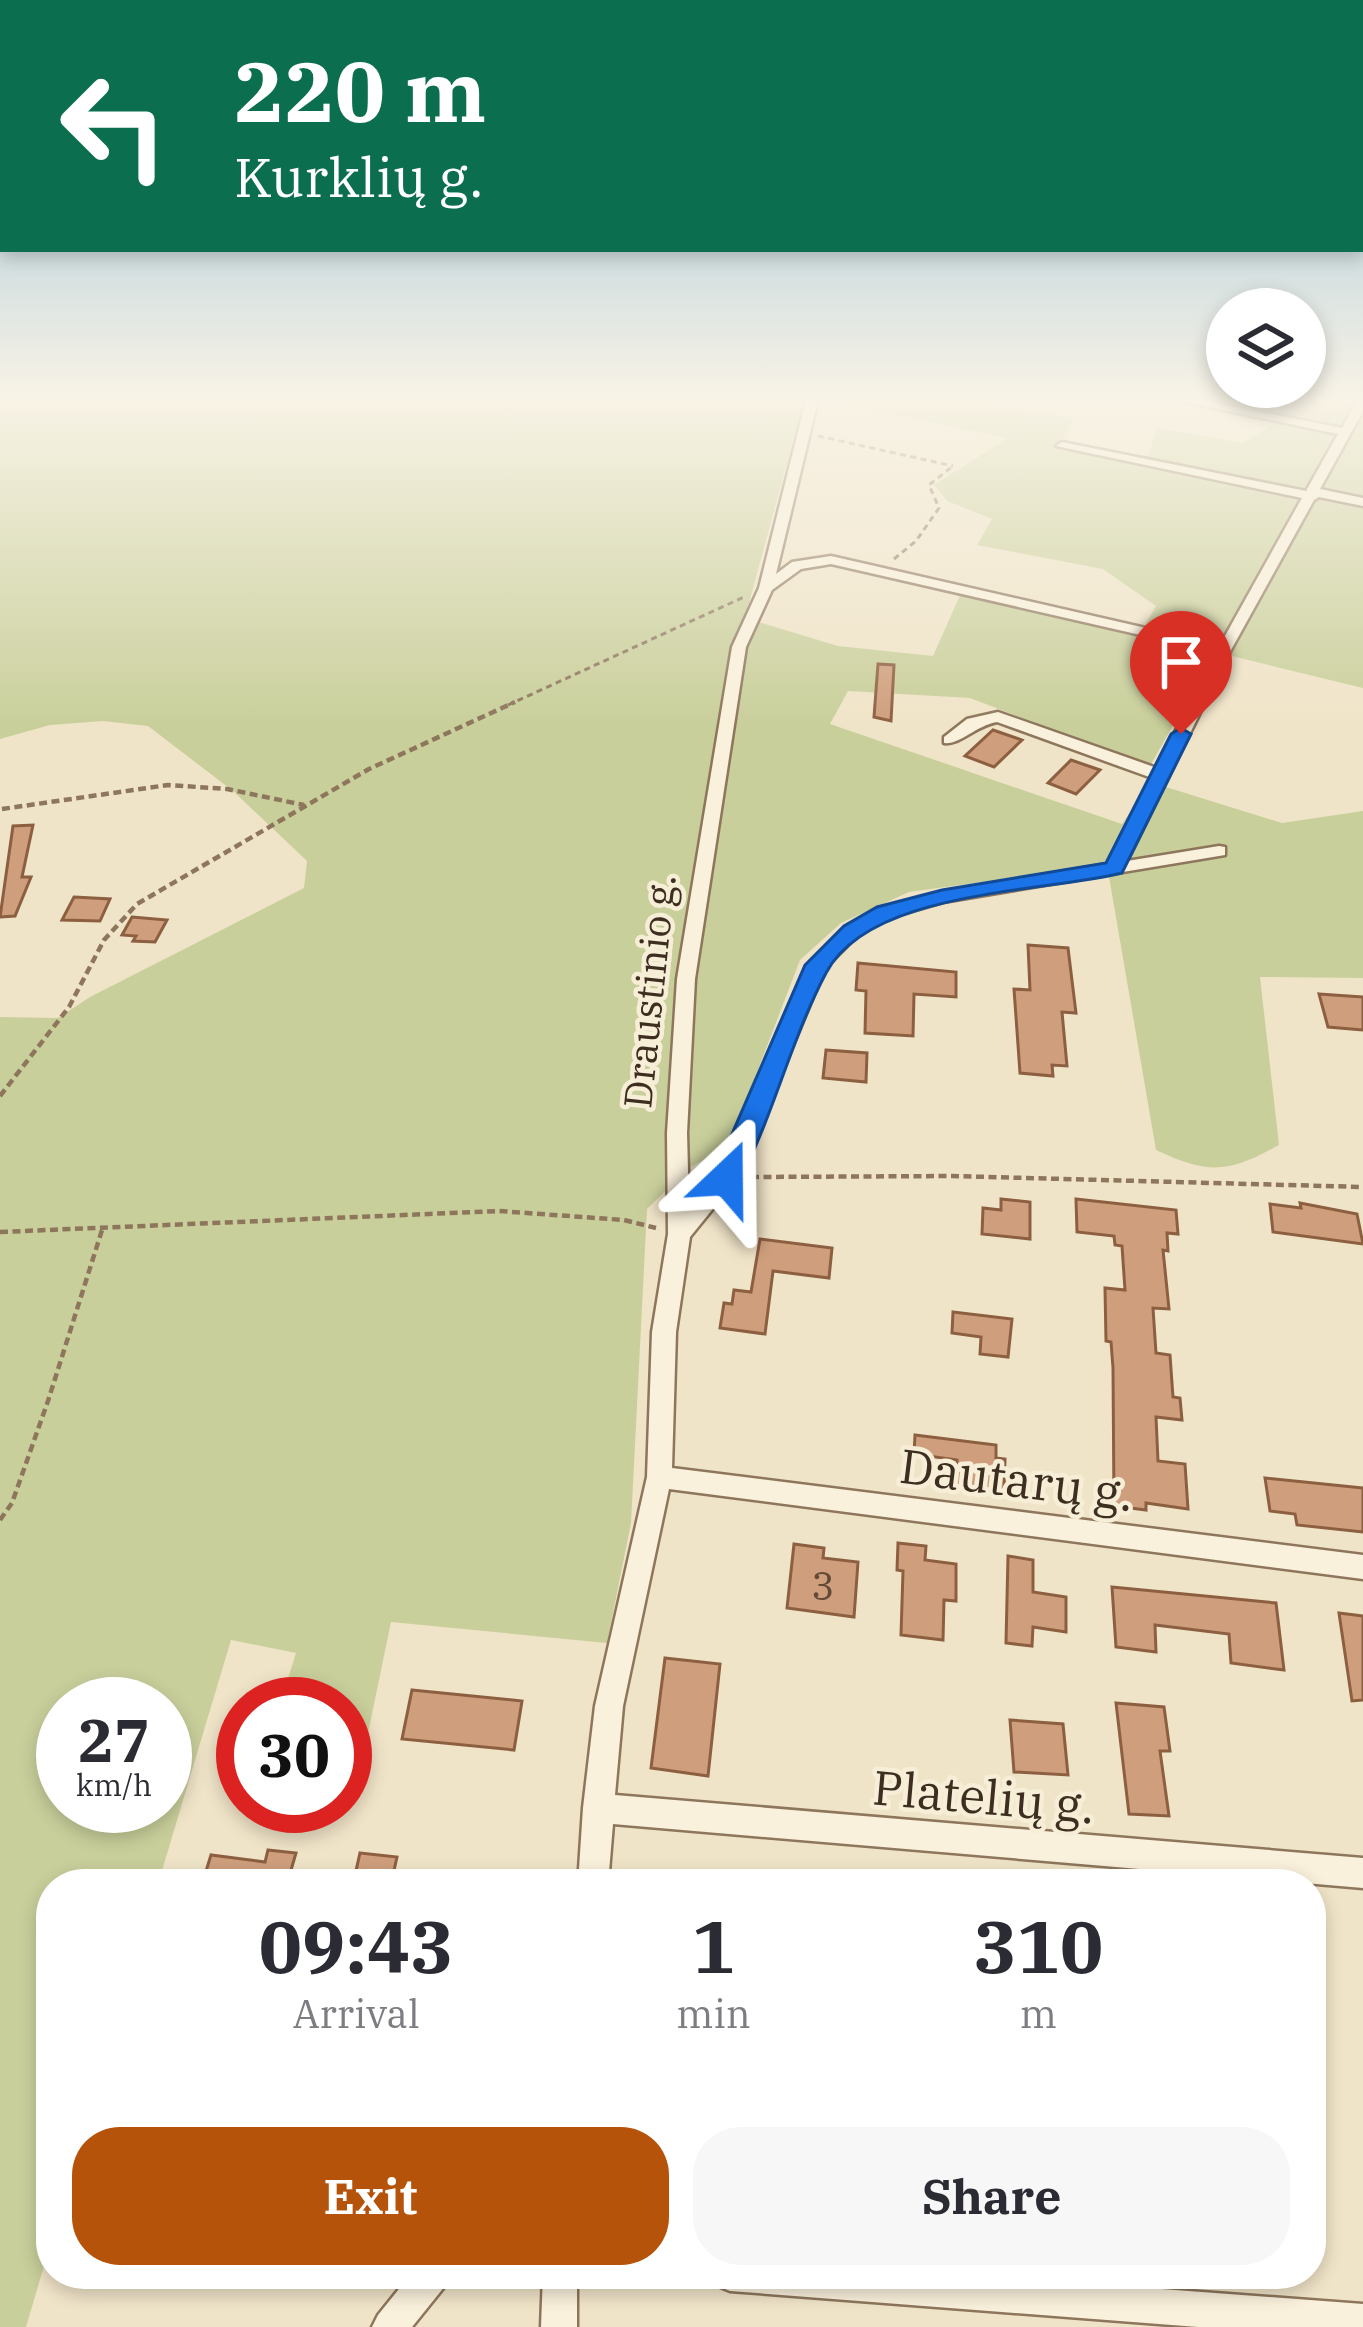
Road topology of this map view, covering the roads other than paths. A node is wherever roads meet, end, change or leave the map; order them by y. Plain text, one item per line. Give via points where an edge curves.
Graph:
1 (785, 509) edge
2 (1306, 509) edge
3 (772, 553) junction
4 (807, 561) junction
5 (766, 588) junction
6 (1224, 650) junction
7 (950, 740) dead end
8 (1160, 775) junction
9 (1219, 851) dead end
10 (1114, 868) junction
11 (679, 1234) junction
12 (659, 1477) junction
13 (1363, 1567) edge
14 (597, 1808) junction
15 (594, 1869) edge
16 (1316, 1869) edge
17 (1326, 1870) edge
18 (1363, 1873) edge
19 (421, 2289) edge
20 (560, 2289) edge
21 (928, 2289) edge
22 (1363, 2322) edge
23 (390, 2327) edge
24 (559, 2327) edge

1 - 3 street, Draustinio g.
2 - 6 street
3 - 4 street
3 - 5 street, Draustinio g.
4 - 5 street
4 - 6 street via 878,570
5 - 11 street, Draustinio g. via 740,647 686,979
6 - 8 street
7 - 8 street via 985,718 1015,720
8 - 10 street
9 - 10 street
10 - 11 street via 942,897 852,931 817,965 727,1178
11 - 12 street, Draustinio g. via 664,1332
12 - 13 street, Dautarų g.
12 - 14 street, Draustinio g. via 609,1706
14 - 15 street, Draustinio g.
14 - 16 street, Platelių g.
17 - 18 street, Platelių g.
19 - 23 street
20 - 24 street
21 - 22 street

